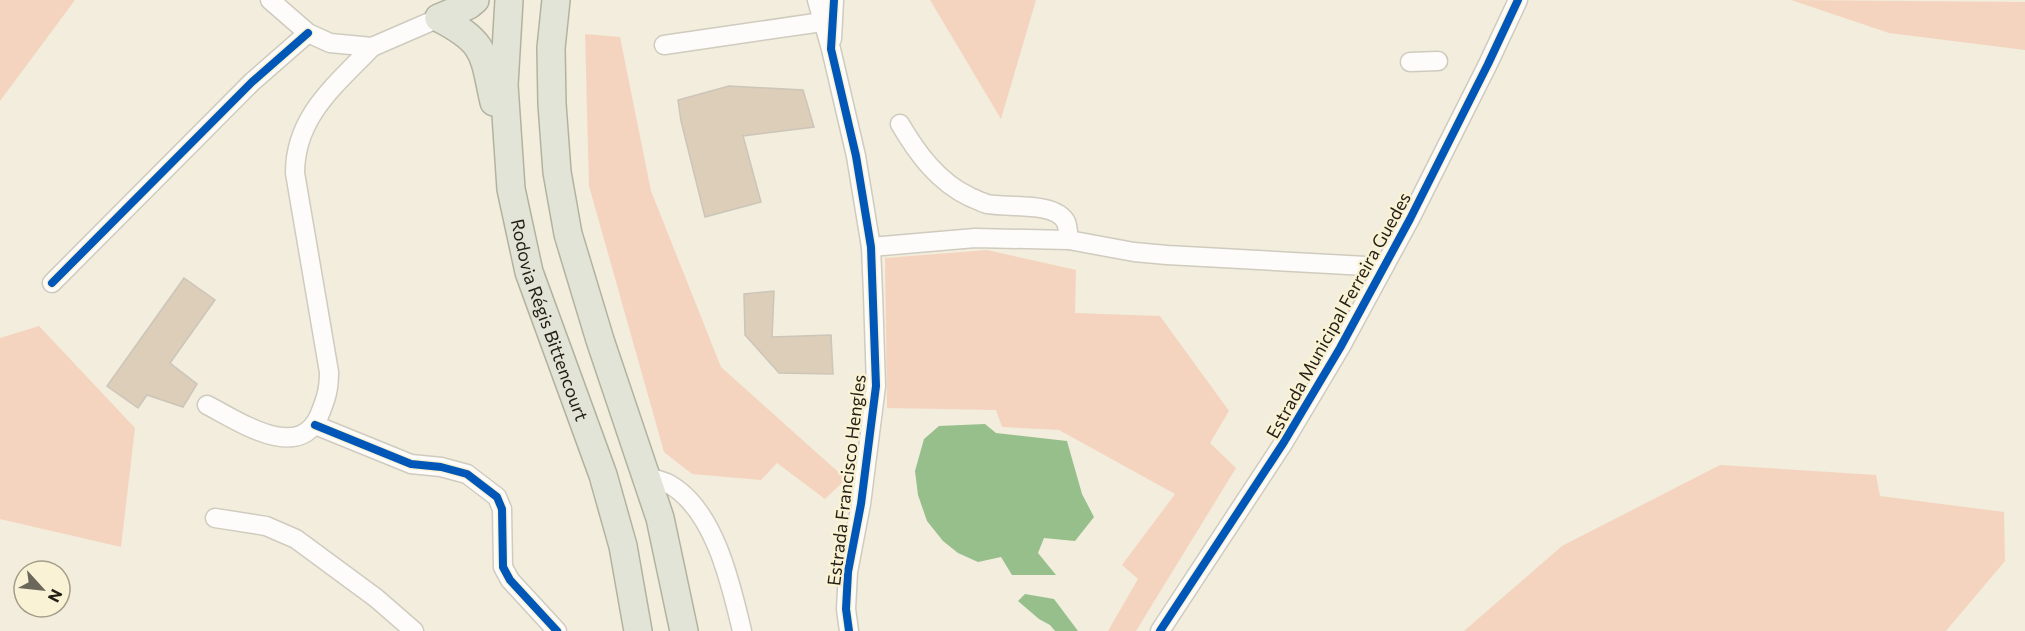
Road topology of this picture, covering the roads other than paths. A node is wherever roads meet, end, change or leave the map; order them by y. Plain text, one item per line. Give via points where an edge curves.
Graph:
1 (270, 0) edge
2 (474, 0) edge
3 (509, 0) edge
4 (556, 0) edge
5 (817, 0) edge
6 (834, 0) edge
7 (1518, 0) edge
8 (439, 18) junction
9 (822, 22) junction
10 (308, 33) junction
11 (664, 45) dead end
12 (372, 47) junction
13 (831, 50) junction
14 (1438, 61) dead end
15 (1410, 62) dead end
16 (900, 124) dead end
17 (510, 179) junction
18 (1069, 240) junction
19 (871, 247) junction
20 (1384, 267) junction
21 (52, 283) dead end
22 (207, 405) dead end
23 (315, 425) junction
24 (645, 476) junction
25 (215, 518) dead end
26 (414, 631) edge
27 (557, 631) edge
28 (638, 631) edge
29 (684, 631) edge
30 (742, 631) edge
31 (849, 631) edge
32 (1160, 631) edge

1 - 10 street
2 - 8 highway
3 - 17 highway, Rodovia Régis Bittencourt via 504,85
4 - 24 highway via 551,95 557,172 568,234
5 - 9 street, Estrada Francisco Hengles
6 - 13 street
7 - 20 street, Estrada Municipal Ferreira Guedes
8 - 12 street
8 - 17 highway via 463,30 483,54
9 - 11 street
9 - 13 street, Estrada Francisco Hengles
10 - 12 street via 330,43
10 - 21 street via 252,82
12 - 23 street via 310,114 295,155 329,372 328,394
13 - 19 street, Estrada Francisco Hengles via 856,156
14 - 15 street
16 - 18 street via 920,155 951,186 987,204 1024,206 1060,215
17 - 28 highway, Rodovia Régis Bittencourt via 529,272 603,474 618,526
18 - 19 street via 975,238
18 - 20 street via 1167,255
19 - 31 street, Estrada Francisco Hengles via 876,386 848,572
20 - 32 street, Estrada Municipal Ferreira Guedes via 1284,442
22 - 23 street via 261,432 286,438 308,432
23 - 27 street via 411,464 467,474 497,496 502,509 503,567 510,580
24 - 29 highway via 660,518
24 - 30 street via 667,483 702,514 719,553
25 - 26 street via 266,526 296,539

